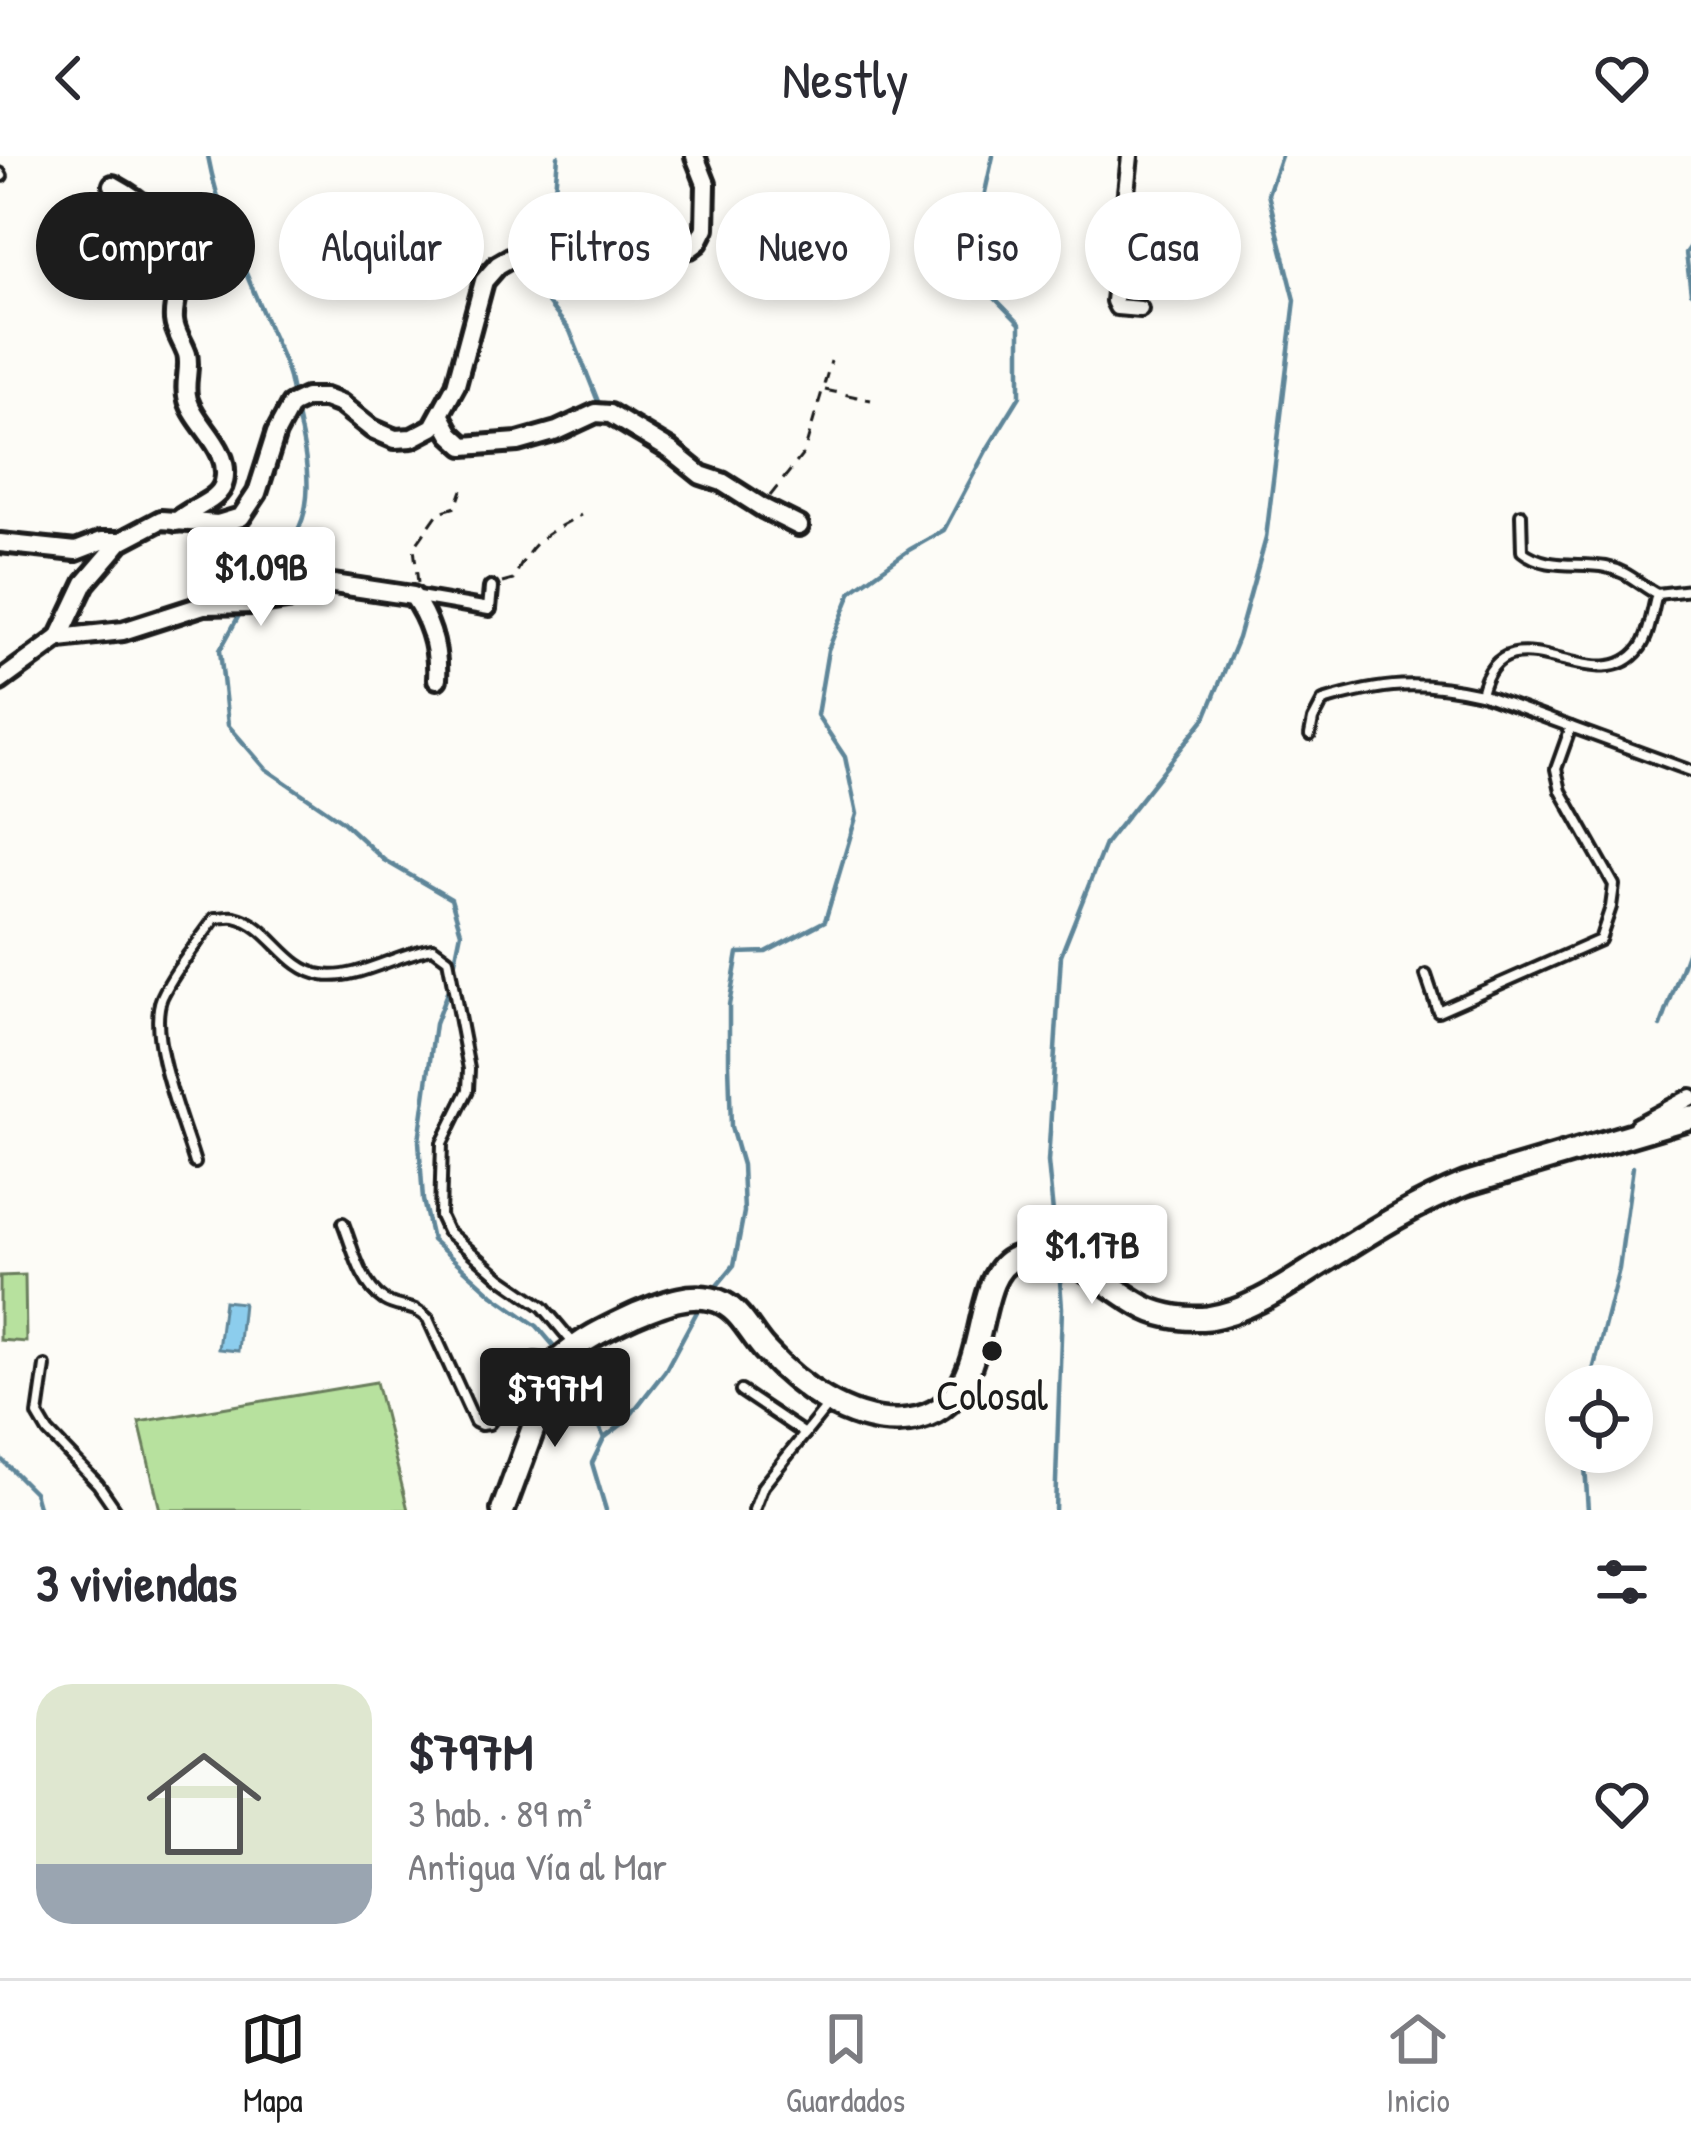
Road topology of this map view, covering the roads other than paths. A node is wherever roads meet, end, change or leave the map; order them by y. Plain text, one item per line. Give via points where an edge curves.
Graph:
1 (695, 156) edge
2 (1130, 156) edge
3 (113, 185) dead end
4 (1140, 309) dead end
5 (441, 416) junction
6 (1521, 514) dead end
7 (176, 522) junction
8 (800, 526) dead end
9 (121, 541) junction
10 (0, 543) edge
11 (491, 588) road end
12 (1691, 590) edge
13 (1657, 594) junction
14 (413, 596) junction
15 (59, 638) junction
16 (437, 679) dead end
17 (0, 681) edge
18 (1480, 694) junction
19 (1571, 727) junction
20 (1310, 735) dead end
21 (1691, 771) edge
22 (1426, 975) dead end
23 (1691, 1097) edge
24 (1691, 1118) edge
25 (1603, 1144) junction
26 (195, 1163) dead end
27 (343, 1223) dead end
28 (566, 1353) junction
29 (44, 1366) dead end
30 (741, 1391) dead end
31 (830, 1402) junction
32 (805, 1434) junction
33 (116, 1510) edge
34 (503, 1510) edge
35 (754, 1510) edge

1 - 5 street via 706,184 704,227 690,248 636,242 517,254 498,266 484,281
2 - 4 street via 1114,301
3 - 7 street via 155,216 181,255 173,316 189,358 188,399 225,472 221,490
5 - 7 street via 412,438 395,439 341,404 306,398 291,405 241,517
5 - 8 street via 464,446 518,442 610,414 701,475
6 - 13 lane via 1522,550 1533,560 1631,574
7 - 9 street via 160,520
9 - 10 street via 76,551
9 - 15 street via 85,584
11 - 14 street via 490,608
12 - 13 lane
13 - 18 lane via 1640,648 1628,658 1592,666 1516,652 1499,659
14 - 15 street via 328,583 294,598 204,605 123,631
14 - 16 street via 439,653
15 - 17 street
18 - 19 lane
18 - 20 lane via 1423,684 1369,687 1323,701
19 - 21 lane
19 - 22 lane via 1556,770 1561,791 1614,884 1600,940 1438,1011
23 - 25 street
24 - 25 main road
25 - 31 main road via 1437,1195 1236,1312 1176,1317 1071,1262 1016,1257 992,1282 970,1371 937,1410 880,1420
26 - 28 lane via 156,1027 161,999 215,918 235,917 303,969 326,976 433,948 448,959 469,1069 468,1090 442,1143 440,1216 447,1231 543,1307
27 - 28 lane via 368,1286 428,1318 475,1422 489,1424 535,1358
28 - 31 main road via 656,1306 708,1299 741,1318 794,1378
28 - 34 main road
29 - 33 lane via 38,1415
30 - 32 lane
31 - 32 lane
32 - 35 lane

